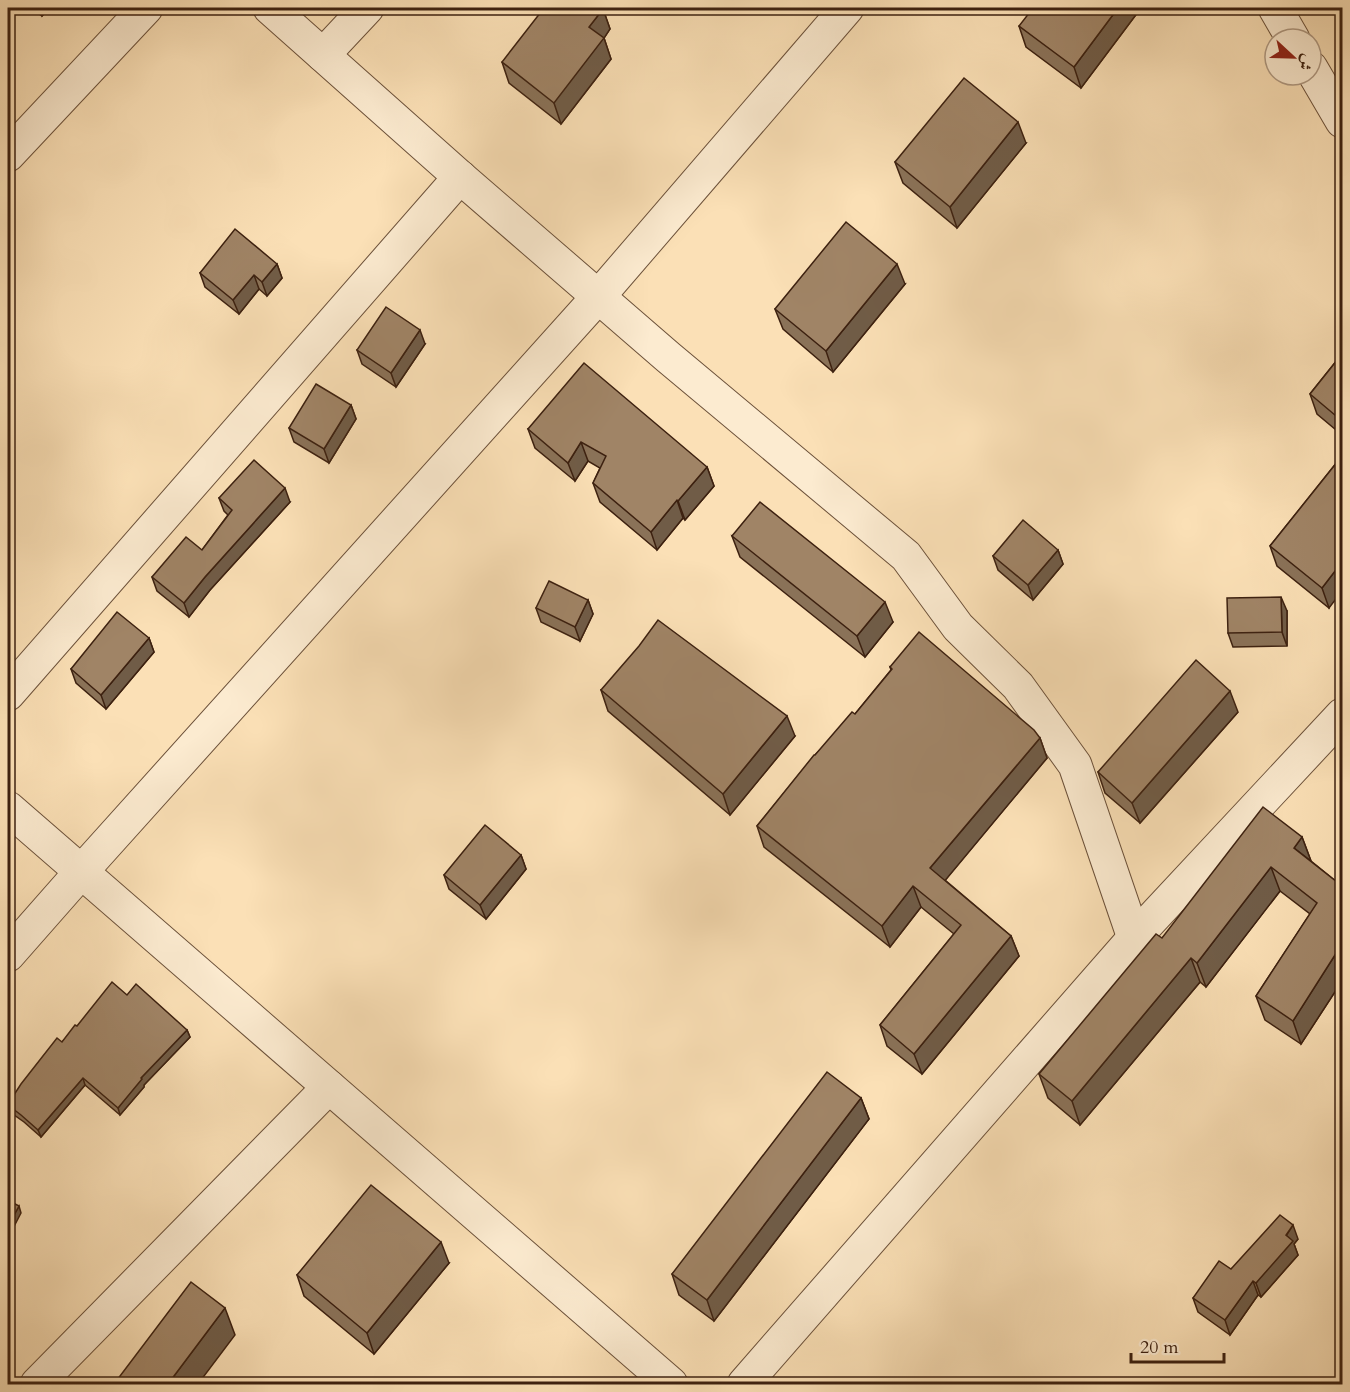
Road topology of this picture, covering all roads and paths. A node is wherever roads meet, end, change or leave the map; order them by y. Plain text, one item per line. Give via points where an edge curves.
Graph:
1 (146, 8) edge
2 (270, 8) edge
3 (367, 8) edge
4 (847, 8) edge
5 (1275, 8) edge
6 (1286, 27) edge
7 (323, 55) junction
8 (1322, 87) edge
9 (1342, 121) edge
10 (8, 155) edge
11 (460, 177) junction
12 (598, 297) junction
13 (8, 694) edge
14 (1342, 715) edge
15 (8, 808) edge
16 (81, 872) junction
17 (1134, 938) junction
18 (8, 955) edge
19 (329, 1087) junction
20 (37, 1384) edge
21 (671, 1384) edge
22 (744, 1384) edge

1 - 10 street
2 - 7 street
3 - 7 street
4 - 12 street
5 - 6 street
7 - 11 street
8 - 9 street
11 - 12 street
11 - 13 street
12 - 16 street
12 - 17 street via 906,556 958,627 1018,686 1075,765
14 - 17 street
15 - 16 street
16 - 18 street
16 - 19 street
17 - 22 street
19 - 20 street
19 - 21 street

